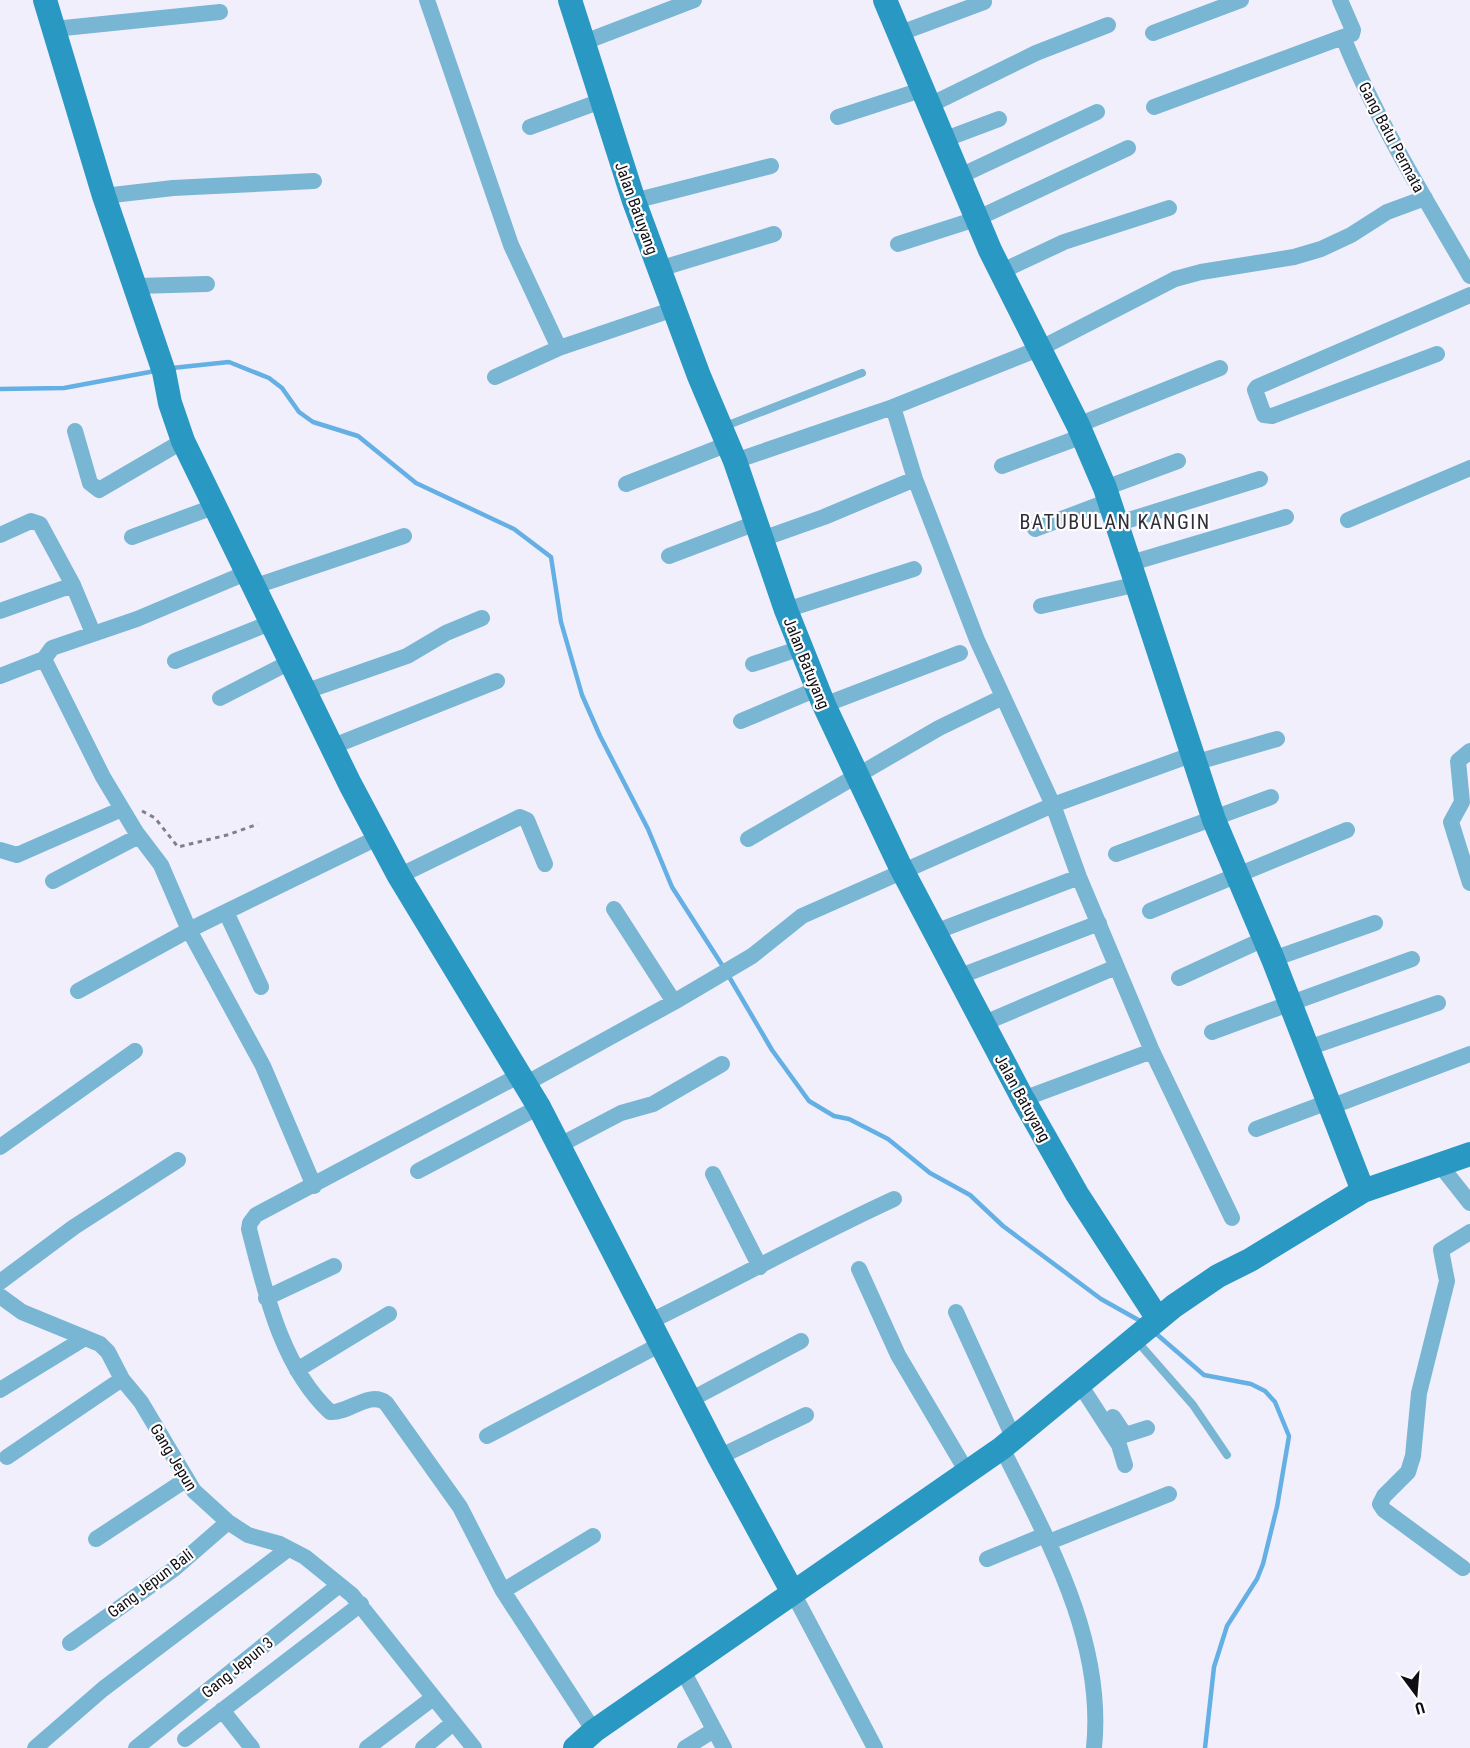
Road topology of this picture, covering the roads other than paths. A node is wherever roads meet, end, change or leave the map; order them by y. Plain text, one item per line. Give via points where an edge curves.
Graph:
1 (45, 0) edge
2 (427, 0) edge
3 (570, 0) edge
4 (694, 0) edge
5 (885, 0) edge
6 (1241, 0) edge
7 (1340, 0) edge
8 (984, 2) dead end
9 (220, 12) dead end
10 (1108, 25) dead end
11 (54, 28) junction
12 (1153, 33) dead end
13 (898, 34) junction
14 (1343, 37) junction
15 (582, 43) junction
16 (925, 98) junction
17 (601, 101) junction
18 (1154, 107) dead end
19 (1097, 112) dead end
20 (838, 117) dead end
21 (999, 119) dead end
22 (530, 127) dead end
23 (943, 140) junction
24 (1128, 148) dead end
25 (771, 166) dead end
26 (958, 177) junction
27 (314, 181) dead end
28 (104, 196) junction
29 (1425, 198) junction
30 (634, 201) junction
31 (1169, 208) dead end
32 (976, 219) junction
33 (774, 234) dead end
34 (898, 244) dead end
35 (1465, 252) edge
36 (659, 269) junction
37 (1000, 272) junction
38 (1470, 276) edge
39 (207, 284) dead end
40 (137, 286) junction
41 (1470, 295) edge
42 (674, 309) junction
43 (559, 348) junction
44 (1041, 348) junction
45 (1437, 354) dead end
46 (1220, 368) dead end
47 (862, 373) dead end
48 (495, 377) dead end
49 (893, 406) junction
50 (75, 431) dead end
51 (1081, 431) junction
52 (183, 441) junction
53 (728, 444) junction
54 (1178, 461) dead end
55 (1002, 466) dead end
56 (1470, 468) edge
57 (915, 478) junction
58 (1260, 479) dead end
59 (626, 484) dead end
60 (1107, 494) junction
61 (216, 507) junction
62 (1286, 517) dead end
63 (1348, 520) dead end
64 (1116, 524) junction
65 (1035, 529) dead end
66 (759, 531) junction
67 (0, 535) edge
68 (404, 536) dead end
69 (132, 537) dead end
70 (669, 556) dead end
71 (914, 569) dead end
72 (1135, 574) junction
73 (249, 580) junction
74 (73, 585) junction
75 (1041, 606) dead end
76 (786, 610) junction
77 (0, 611) edge
78 (482, 618) dead end
79 (270, 623) junction
80 (93, 633) junction
81 (801, 648) junction
82 (960, 653) dead end
83 (44, 659) junction
84 (175, 661) dead end
85 (290, 663) junction
86 (753, 664) dead end
87 (0, 676) edge
88 (497, 681) dead end
89 (304, 692) junction
90 (820, 697) junction
91 (1003, 697) junction
92 (220, 698) dead end
93 (741, 721) dead end
94 (1277, 739) dead end
95 (331, 747) junction
96 (1470, 751) edge
97 (1193, 759) junction
98 (856, 775) junction
99 (1271, 797) dead end
100 (118, 802) junction
101 (1053, 805) junction
102 (1214, 820) junction
103 (1347, 830) dead end
104 (139, 836) junction
105 (379, 837) junction
106 (748, 839) dead end
107 (0, 850) edge
108 (1116, 854) dead end
109 (545, 864) dead end
110 (903, 872) junction
111 (1237, 874) junction
112 (399, 876) junction
113 (1079, 877) junction
114 (53, 881) dead end
115 (1470, 883) edge
116 (614, 909) dead end
117 (1150, 911) dead end
118 (226, 912) junction
119 (1099, 923) junction
120 (1375, 923) dead end
121 (189, 930) junction
122 (935, 932) junction
123 (1269, 949) junction
124 (1412, 959) dead end
125 (1116, 967) junction
126 (958, 977) junction
127 (1179, 978) dead end
128 (261, 987) dead end
129 (78, 991) dead end
130 (674, 1002) junction
131 (1438, 1003) dead end
132 (1291, 1004) junction
133 (982, 1024) junction
134 (1212, 1032) dead end
135 (1308, 1048) junction
136 (135, 1051) dead end
137 (1152, 1052) junction
138 (1470, 1054) edge
139 (722, 1064) dead end
140 (522, 1079) junction
141 (1023, 1099) junction
142 (1329, 1105) junction
143 (539, 1107) junction
144 (1256, 1128) dead end
145 (558, 1146) junction
146 (0, 1147) edge
147 (1470, 1154) edge
148 (178, 1160) dead end
149 (1440, 1165) junction
150 (418, 1171) dead end
151 (713, 1174) dead end
152 (314, 1186) junction
153 (1363, 1191) junction
154 (894, 1199) dead end
155 (1470, 1203) edge
156 (1232, 1218) dead end
157 (1470, 1232) edge
158 (334, 1266) dead end
159 (760, 1267) junction
160 (859, 1269) dead end
161 (0, 1283) edge
162 (4, 1298) edge
163 (266, 1298) junction
164 (956, 1312) dead end
165 (389, 1314) dead end
166 (649, 1322) junction
167 (1152, 1325) junction
168 (85, 1338) junction
169 (801, 1341) dead end
170 (661, 1344) junction
171 (297, 1370) junction
172 (122, 1379) junction
173 (1083, 1379) junction
174 (0, 1390) edge
175 (690, 1400) junction
176 (806, 1415) dead end
177 (1147, 1428) dead end
178 (487, 1436) dead end
179 (1008, 1443) junction
180 (1227, 1455) dead end
181 (7, 1457) dead end
182 (719, 1457) junction
183 (1125, 1465) dead end
184 (967, 1472) junction
185 (187, 1479) junction
186 (1169, 1494) dead end
187 (228, 1522) junction
188 (593, 1536) dead end
189 (1047, 1538) junction
190 (96, 1539) dead end
191 (288, 1549) junction
192 (987, 1559) dead end
193 (1463, 1568) dead end
194 (338, 1586) junction
195 (503, 1591) junction
196 (792, 1591) junction
197 (361, 1604) junction
198 (70, 1643) dead end
199 (682, 1669) junction
200 (433, 1698) junction
201 (222, 1710) junction
202 (453, 1723) junction
203 (714, 1730) junction
204 (594, 1731) junction
205 (185, 1739) dead end
206 (35, 1748) edge
207 (136, 1748) edge
208 (252, 1748) edge
209 (367, 1748) edge
210 (423, 1748) edge
211 (474, 1748) edge
212 (574, 1748) edge
213 (685, 1748) edge
214 (724, 1748) edge
215 (875, 1748) edge
216 (1094, 1748) edge

1 - 11 street
2 - 43 street via 511,245
3 - 15 street, Jalan Batuyang
4 - 15 street
5 - 13 street
6 - 12 street
7 - 14 street, Gang Batu Permata via 1353,32
8 - 13 street
9 - 11 street
10 - 16 street
11 - 28 street
13 - 16 street
14 - 18 street
14 - 29 street, Gang Batu Permata
15 - 17 street, Jalan Batuyang
16 - 20 street
16 - 23 street
17 - 22 street
17 - 30 street, Jalan Batuyang
19 - 26 street
21 - 23 street
23 - 26 street
24 - 32 street
25 - 30 street
26 - 32 street
27 - 28 street via 173,188
28 - 40 street
29 - 35 street, Gang Batu Permata
29 - 44 street via 1387,212 1321,249 1175,279
30 - 36 street, Jalan Batuyang
31 - 37 street via 1064,242
32 - 34 street
32 - 37 street
33 - 36 street
35 - 38 street, Gang Batu Permata
36 - 42 street, Jalan Batuyang
37 - 44 street
39 - 40 street
40 - 52 street
41 - 45 street via 1255,390 1264,415 1272,416
42 - 43 street
42 - 53 street, Jalan Batuyang
43 - 48 street
44 - 49 street
44 - 51 street
46 - 51 street
47 - 53 lane
49 - 53 street
49 - 57 street
50 - 52 street via 90,483 99,490
51 - 55 street
51 - 60 street
52 - 61 street
53 - 59 street
53 - 66 street, Jalan Batuyang
54 - 60 street
56 - 63 street
57 - 66 street via 824,517
57 - 91 street
58 - 64 street
60 - 64 street
60 - 65 street
61 - 69 street
61 - 73 street
62 - 72 street
64 - 72 street
66 - 70 street
66 - 76 street, Jalan Batuyang
67 - 74 street via 37,521
68 - 73 street
71 - 76 street
72 - 75 street
72 - 97 street
73 - 79 street
73 - 80 street
74 - 77 street
74 - 80 street
76 - 81 street, Jalan Batuyang
78 - 89 street via 407,656
79 - 84 street
79 - 85 street
80 - 83 street via 52,648
81 - 86 street
81 - 90 street, Jalan Batuyang
82 - 90 street
83 - 87 street
83 - 100 street
85 - 89 street
85 - 92 street
88 - 95 street
89 - 95 street
90 - 93 street
90 - 98 street, Jalan Batuyang
91 - 98 street
91 - 101 street
94 - 97 street
95 - 105 street
96 - 115 street via 1458,761 1462,802 1450,822
97 - 101 street
97 - 102 street
98 - 106 street
98 - 110 street, Jalan Batuyang
99 - 102 street
100 - 104 street
100 - 107 street via 17,855
101 - 110 street
101 - 113 street
102 - 108 street
102 - 111 street
103 - 111 street
104 - 114 street
104 - 121 street via 161,865
105 - 112 street
105 - 118 street
109 - 112 street via 527,820 520,817
110 - 122 street, Jalan Batuyang
110 - 130 street via 802,916 766,946
111 - 117 street
111 - 123 street
112 - 140 street
113 - 119 street
113 - 122 street
116 - 130 street
118 - 121 street
118 - 128 street
119 - 125 street
119 - 126 street
120 - 123 street
121 - 129 street
121 - 152 street via 263,1066
122 - 126 street, Jalan Batuyang
123 - 127 street
123 - 132 street
124 - 132 street
125 - 133 street
125 - 137 street
126 - 133 street, Jalan Batuyang
130 - 140 street
131 - 135 street
132 - 134 street
132 - 135 street
133 - 141 street, Jalan Batuyang
135 - 142 street
136 - 146 street
137 - 141 street
137 - 156 street
138 - 142 street
139 - 145 street via 653,1104 621,1113
140 - 143 street
140 - 152 street
141 - 167 street, Jalan Batuyang via 1077,1194 1136,1285
142 - 144 street
142 - 153 street
143 - 145 street
143 - 150 street
145 - 166 street
147 - 149 street
148 - 161 street via 64,1233
149 - 153 street
149 - 155 street
151 - 159 street
152 - 163 street via 251,1221 249,1229
153 - 167 street via 1218,1276
154 - 159 street
157 - 193 street via 1441,1250 1447,1281 1419,1393 1413,1456 1408,1472 1384,1496 1381,1507
158 - 163 street
159 - 166 street
160 - 184 street via 898,1355
161 - 162 street via 7,1288
162 - 168 street, Gang Jepun via 22,1312
163 - 171 street
164 - 179 street
165 - 171 street
166 - 170 street
167 - 173 street
167 - 180 lane via 1193,1405
168 - 172 street, Gang Jepun via 108,1352
168 - 174 street
169 - 175 street
170 - 175 street
170 - 178 street
171 - 195 street via 330,1412 371,1400 386,1402 460,1507
172 - 181 street
172 - 185 street, Gang Jepun via 141,1402
173 - 177 street via 1125,1435
173 - 179 street
173 - 183 street via 1119,1445
175 - 182 street
176 - 182 street
179 - 184 street
179 - 189 street
182 - 196 street
184 - 196 street
185 - 187 street, Gang Jepun
185 - 190 street
186 - 189 street
187 - 191 street, Gang Jepun via 248,1535
187 - 198 street, Gang Jepun Bali via 174,1569
188 - 195 street
189 - 192 street
189 - 216 street via 1076,1610 1088,1655 1095,1705
191 - 194 street, Gang Jepun via 320,1567
191 - 206 street via 102,1689
194 - 197 street, Gang Jepun
194 - 207 street, Gang Jepun 3
195 - 204 street
196 - 199 street
196 - 215 street
197 - 200 street, Gang Jepun
197 - 201 street
199 - 203 street
199 - 204 street
200 - 202 street, Gang Jepun
200 - 209 street
201 - 205 street
201 - 208 street
202 - 210 street
202 - 211 street, Gang Jepun
203 - 213 street
203 - 214 street
204 - 212 street

